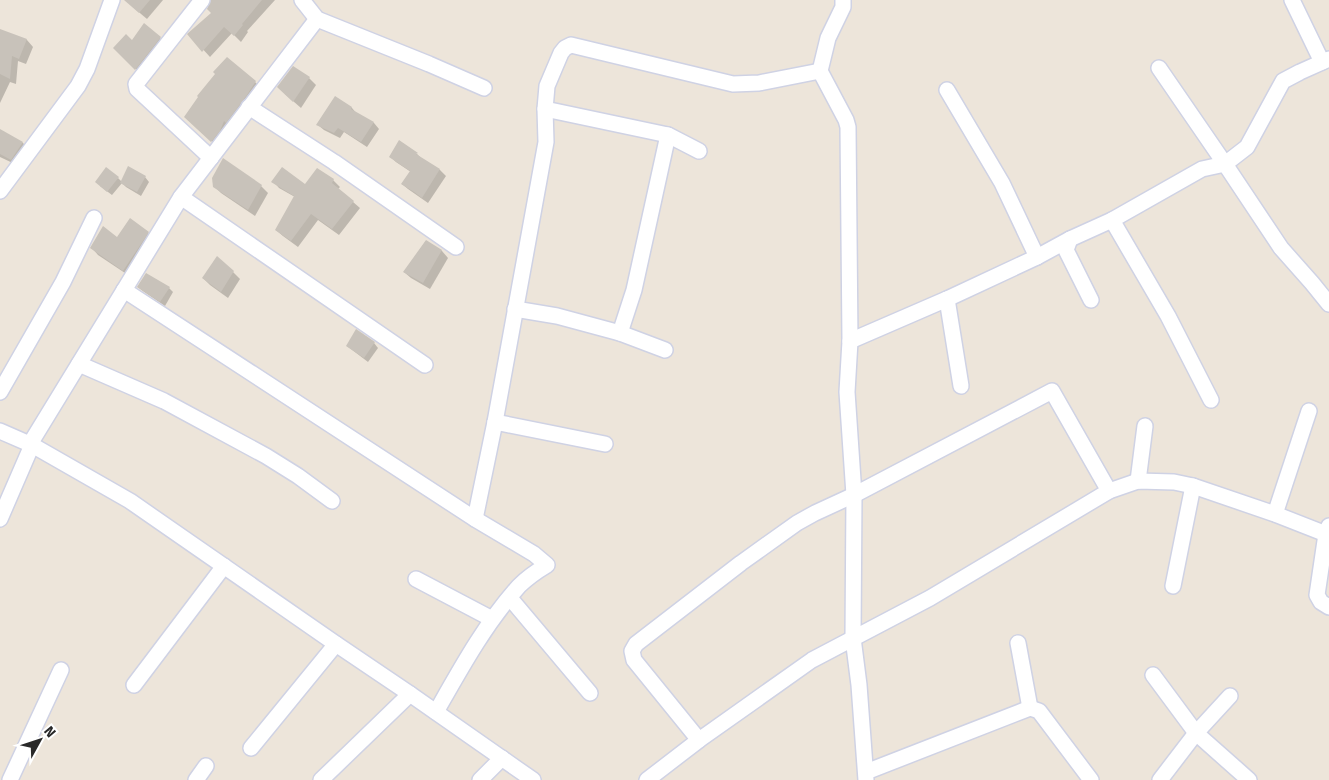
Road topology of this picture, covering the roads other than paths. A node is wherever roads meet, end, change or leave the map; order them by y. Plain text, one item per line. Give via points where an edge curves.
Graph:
1 (112, 0) edge
2 (302, 0) edge
3 (843, 0) edge
4 (1292, 0) edge
5 (198, 1) edge
6 (317, 19) junction
7 (1325, 61) edge
8 (1159, 68) dead end
9 (820, 71) junction
10 (484, 88) dead end
11 (947, 90) dead end
12 (249, 107) junction
13 (545, 108) junction
14 (668, 135) junction
15 (699, 151) dead end
16 (210, 158) junction
17 (1226, 164) junction
18 (0, 191) edge
19 (181, 197) junction
20 (94, 218) dead end
21 (1112, 220) junction
22 (1070, 239) junction
23 (456, 248) dead end
24 (1037, 257) junction
25 (124, 290) junction
26 (947, 299) junction
27 (1091, 300) dead end
28 (1329, 304) edge
29 (515, 309) junction
30 (620, 333) junction
31 (850, 341) junction
32 (665, 350) dead end
33 (78, 364) junction
34 (425, 365) dead end
35 (961, 386) dead end
36 (0, 392) edge
37 (1211, 400) dead end
38 (1309, 411) dead end
39 (495, 422) junction
40 (1145, 426) dead end
41 (0, 431) edge
42 (31, 444) junction
43 (606, 444) dead end
44 (1138, 481) junction
45 (1194, 486) junction
46 (1109, 491) junction
47 (854, 495) junction
48 (332, 501) dead end
49 (1275, 514) junction
50 (0, 519) edge
51 (475, 519) junction
52 (1327, 530) edge
53 (224, 566) junction
54 (416, 579) dead end
55 (1173, 586) dead end
56 (510, 598) junction
57 (1329, 607) edge
58 (492, 619) junction
59 (853, 638) junction
60 (1018, 643) dead end
61 (336, 644) junction
62 (60, 670) dead end
63 (1153, 675) dead end
64 (134, 685) dead end
65 (590, 693) dead end
66 (410, 694) junction
67 (1230, 696) dead end
68 (1030, 708) junction
69 (436, 712) junction
70 (1196, 733) junction
71 (699, 740) junction
72 (251, 748) dead end
73 (502, 758) junction
74 (206, 766) dead end
75 (866, 776) edge
76 (10, 780) edge
77 (196, 780) edge
78 (321, 780) edge
79 (480, 780) edge
80 (533, 780) edge
81 (647, 780) edge
82 (1091, 780) edge
83 (1160, 780) edge
84 (1249, 780) edge

1 - 18 street via 78,86
2 - 6 street
3 - 9 street via 843,7 828,38
4 - 7 street
5 - 16 street via 136,84 137,89
6 - 10 street
6 - 12 street
7 - 17 street via 1283,82 1247,147
8 - 17 street
9 - 13 street via 759,83 733,84 571,45 561,53 547,86
9 - 31 street via 848,127
11 - 24 street via 1002,183
12 - 16 street
12 - 23 street
13 - 14 street
13 - 29 street via 546,142
14 - 15 street
14 - 30 street via 634,290
16 - 19 street
17 - 21 street via 1202,169
17 - 28 street via 1282,248
19 - 25 street
19 - 34 street
20 - 36 street via 63,282
21 - 22 street
21 - 37 street via 1168,316
22 - 24 street
22 - 27 street via 1066,250
24 - 26 street
25 - 33 street
25 - 51 street
26 - 31 street
26 - 35 street
29 - 30 street via 557,316
29 - 39 street
30 - 32 street
31 - 47 street via 847,392
33 - 42 street
33 - 48 street via 164,401 266,456
38 - 49 street
39 - 43 street
39 - 51 street
40 - 44 street
41 - 42 street
42 - 50 street
42 - 53 street via 130,502
44 - 45 street
44 - 46 street
45 - 49 street
45 - 55 street
46 - 47 street via 1052,391
46 - 59 street via 930,598
47 - 59 street
47 - 71 street via 797,523 636,644 632,651 634,660
49 - 52 street
51 - 56 street via 547,565 520,585
52 - 57 street via 1317,595
53 - 61 street
53 - 64 street
54 - 58 street
56 - 58 street
56 - 65 street
58 - 69 street
59 - 71 street via 812,660
59 - 75 street
60 - 68 street
61 - 66 street
61 - 72 street
62 - 76 street
63 - 70 street
66 - 69 street
66 - 78 street
67 - 70 street
68 - 75 street
68 - 82 street via 1039,711
69 - 73 street
70 - 83 street
70 - 84 street
71 - 81 street
73 - 79 street
73 - 80 street
74 - 77 street

